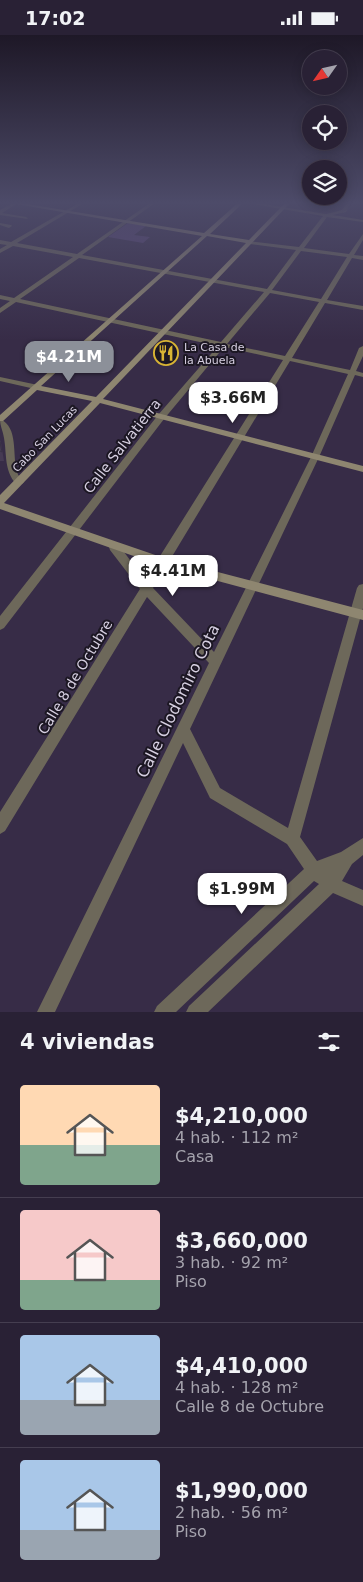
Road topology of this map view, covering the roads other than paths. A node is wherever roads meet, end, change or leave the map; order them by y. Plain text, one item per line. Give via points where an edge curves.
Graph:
1 (299, 248) edge
2 (37, 249) edge
3 (88, 249) edge
4 (191, 249) edge
5 (244, 249) edge
6 (303, 249) edge
7 (355, 249) edge
8 (77, 256) junction
9 (351, 256) junction
10 (363, 258) edge
11 (164, 272) junction
12 (212, 281) junction
13 (268, 291) junction
14 (0, 297) edge
15 (16, 300) junction
16 (323, 301) junction
17 (363, 308) edge
18 (0, 311) edge
19 (110, 320) junction
20 (163, 332) junction
21 (221, 344) junction
22 (363, 348) edge
23 (288, 359) junction
24 (358, 374) edge
25 (0, 379) edge
26 (36, 387) junction
27 (98, 401) junction
28 (161, 417) junction
29 (0, 420) edge
30 (240, 437) junction
31 (315, 457) junction
32 (363, 469) edge
33 (19, 482) junction
34 (0, 501) edge
35 (0, 505) edge
36 (74, 532) junction
37 (114, 547) junction
38 (162, 562) junction
39 (145, 587) junction
40 (251, 587) junction
41 (363, 588) edge
42 (359, 614) edge
43 (0, 625) edge
44 (216, 662) junction
45 (183, 727) junction
46 (0, 826) edge
47 (292, 839) junction
48 (363, 846) edge
49 (346, 858) junction
50 (314, 870) junction
51 (330, 884) junction
52 (363, 898) edge
53 (46, 1012) edge
54 (163, 1012) edge
55 (195, 1012) edge

1 - 13 street, Calle Salvatierra
2 - 8 street
3 - 8 street
4 - 11 main road
5 - 12 main road, Cabo San Lucas
6 - 9 street
7 - 9 street, Calle 8 de Octubre
8 - 11 street
8 - 15 street
9 - 10 street
9 - 16 street, Calle 8 de Octubre
11 - 12 street
11 - 19 main road
12 - 13 street
12 - 20 main road, Cabo San Lucas
13 - 16 street
13 - 21 street, Calle Salvatierra
14 - 15 street
15 - 18 street
15 - 19 street
16 - 17 street
16 - 23 street, Calle 8 de Octubre
19 - 20 street
19 - 26 main road
20 - 21 street
20 - 27 main road, Cabo San Lucas
21 - 23 street
21 - 28 street, Calle Salvatierra
22 - 24 street, Calle Clodomiro Cota
23 - 24 street
23 - 30 street, Calle 8 de Octubre
24 - 31 street, Calle Clodomiro Cota
25 - 26 street
26 - 27 main road
26 - 29 main road
27 - 28 main road
27 - 33 main road, Cabo San Lucas
28 - 30 main road
28 - 36 street, Calle Salvatierra
29 - 33 street via 8,431 12,473
30 - 31 main road
30 - 38 street, Calle 8 de Octubre
31 - 32 main road
31 - 40 street, Calle Clodomiro Cota
33 - 34 main road, Cabo San Lucas
35 - 36 main road
36 - 37 main road
36 - 43 street, Calle Salvatierra
37 - 38 main road
37 - 39 street
38 - 39 street, Calle 8 de Octubre
38 - 40 main road
39 - 44 street
39 - 46 street, Calle 8 de Octubre
40 - 42 main road
40 - 44 street, Calle Clodomiro Cota
41 - 42 street
42 - 47 street
44 - 45 street, Calle Clodomiro Cota
45 - 47 street via 215,793
45 - 53 street, Calle Clodomiro Cota
47 - 50 street
48 - 49 street
49 - 50 street
49 - 51 street
50 - 51 street
50 - 54 street
51 - 52 street
51 - 55 street

